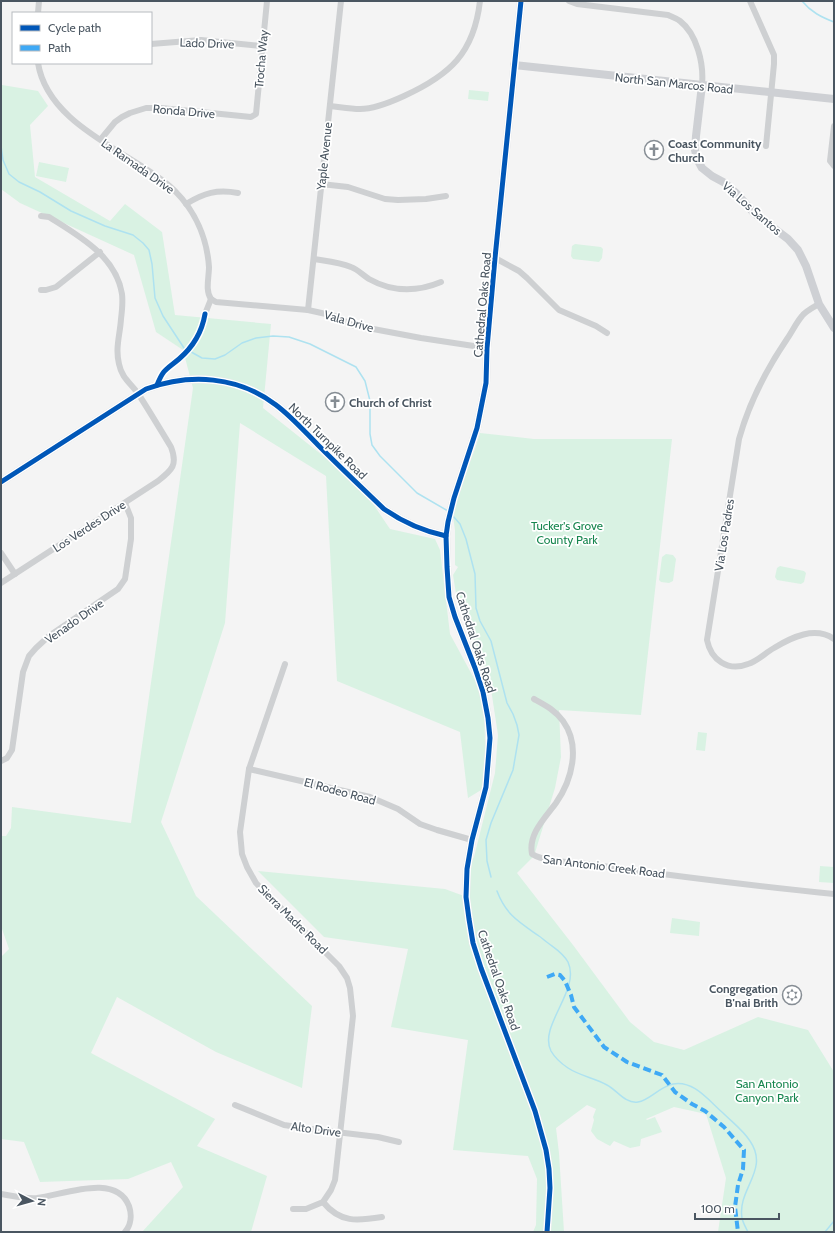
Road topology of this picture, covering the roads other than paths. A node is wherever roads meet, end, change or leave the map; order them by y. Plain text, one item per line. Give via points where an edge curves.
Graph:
1 (39, 1) edge
2 (267, 1) edge
3 (341, 1) edge
4 (480, 1) edge
5 (521, 1) edge
6 (569, 1) edge
7 (750, 1) edge
8 (38, 12) edge
9 (152, 44) edge
10 (262, 46) junction
11 (38, 64) edge
12 (514, 65) junction
13 (702, 85) junction
14 (772, 92) junction
15 (834, 99) edge
16 (330, 106) junction
17 (254, 116) joint
18 (834, 126) edge
19 (101, 140) junction
20 (766, 146) dead end
21 (834, 166) edge
22 (321, 184) junction
23 (238, 193) dead end
24 (446, 196) dead end
25 (186, 204) junction
26 (41, 216) dead end
27 (100, 252) junction
28 (495, 258) junction
29 (314, 259) junction
30 (441, 282) dead end
31 (40, 290) dead end
32 (211, 299) junction
33 (820, 304) junction
34 (308, 310) junction
35 (205, 314) dead end
36 (834, 328) edge
37 (607, 333) dead end
38 (487, 348) junction
39 (137, 393) junction
40 (1, 482) edge
41 (125, 503) junction
42 (446, 536) junction
43 (1, 553) edge
44 (15, 574) junction
45 (1, 583) edge
46 (834, 639) edge
47 (285, 664) dead end
48 (534, 699) dead end
49 (1, 761) edge
50 (249, 769) junction
51 (472, 840) junction
52 (834, 894) edge
53 (235, 1105) dead end
54 (340, 1133) junction
55 (400, 1142) dead end
56 (1, 1194) edge
57 (323, 1202) junction
58 (293, 1209) dead end
59 (382, 1217) dead end
60 (125, 1232) edge
61 (547, 1232) edge

1 - 8 street
2 - 10 street, Trocha Way
3 - 16 street, Yaple Avenue
4 - 16 street via 475,28 467,47 443,74 412,92 375,107 361,109
5 - 12 main road, Cathedral Oaks Road
6 - 13 street via 668,15 678,19 690,33 695,44 702,64
7 - 14 street via 774,55
9 - 10 street, Lado Drive via 201,40
10 - 17 street, Trocha Way
11 - 19 street, La Ramada Drive via 46,86 59,107
12 - 13 main road, North San Marcos Road
12 - 28 main road, Cathedral Oaks Road
13 - 14 main road, North San Marcos Road
13 - 33 main road, Via Los Santos via 695,143 697,159 702,168 725,183 754,213 798,250
14 - 15 main road, North San Marcos Road
14 - 20 street
16 - 22 street, Yaple Avenue
17 - 19 street, Ronda Drive via 146,108 114,122
18 - 21 street via 830,161
19 - 25 street, La Ramada Drive via 165,182
22 - 24 street via 348,187 385,199 426,199
22 - 29 street, Yaple Avenue
23 - 25 street via 216,191 204,194
25 - 32 street, La Ramada Drive via 198,223 206,248 209,267 208,292
26 - 27 street via 49,217
27 - 31 street via 56,287
27 - 39 street via 115,274 122,295 117,346 119,364 127,381
28 - 37 street via 528,278 559,310
28 - 38 main road, Cathedral Oaks Road
29 - 30 street via 343,264 386,286 422,289
29 - 34 street, Yaple Avenue
32 - 34 street, Vala Drive via 216,302
32 - 35 street, La Ramada Drive
33 - 36 main road, Via Los Santos
33 - 46 street, Via Los Padres via 802,316 771,364 744,422 739,439 708,640 712,655 718,661 737,666 748,665 788,641 808,633 828,635
34 - 38 street, Vala Drive via 335,316 352,325
38 - 42 main road, Cathedral Oaks Road via 486,383 478,428 454,498
39 - 40 main road, North Turnpike Road
39 - 41 street, Los Verdes Drive via 171,447 174,464 166,475
39 - 42 main road, North Turnpike Road via 169,381 198,379 222,381 250,389 285,413 384,509 419,529
41 - 44 street, Los Verdes Drive
41 - 49 street, Venado Drive via 131,518 131,539 122,584 118,590 49,636 29,656 23,672 12,750 7,758
42 - 51 main road, Cathedral Oaks Road via 449,597 483,692 490,738 486,787
43 - 44 street
44 - 45 street, Los Verdes Drive
47 - 50 street, Sierra Madre Road
48 - 52 street, San Antonio Creek Road via 551,708 563,721 570,734 573,756 572,767 563,790 536,830 532,854 539,858
50 - 51 street, El Rodeo Road via 370,797 398,809 420,824
50 - 54 street, Sierra Madre Road via 240,832 242,854 247,867 256,883 339,966 350,988 353,1016
51 - 61 main road, Cathedral Oaks Road via 466,897 473,943 546,1150 550,1188
53 - 54 street, Alto Drive via 284,1125
54 - 55 street, Alto Drive
54 - 57 street, Sierra Madre Road via 335,1176 331,1190
56 - 60 street via 37,1198 94,1188 118,1192 127,1199 131,1210 131,1219
57 - 58 street via 306,1209
57 - 59 street via 339,1217 356,1220

